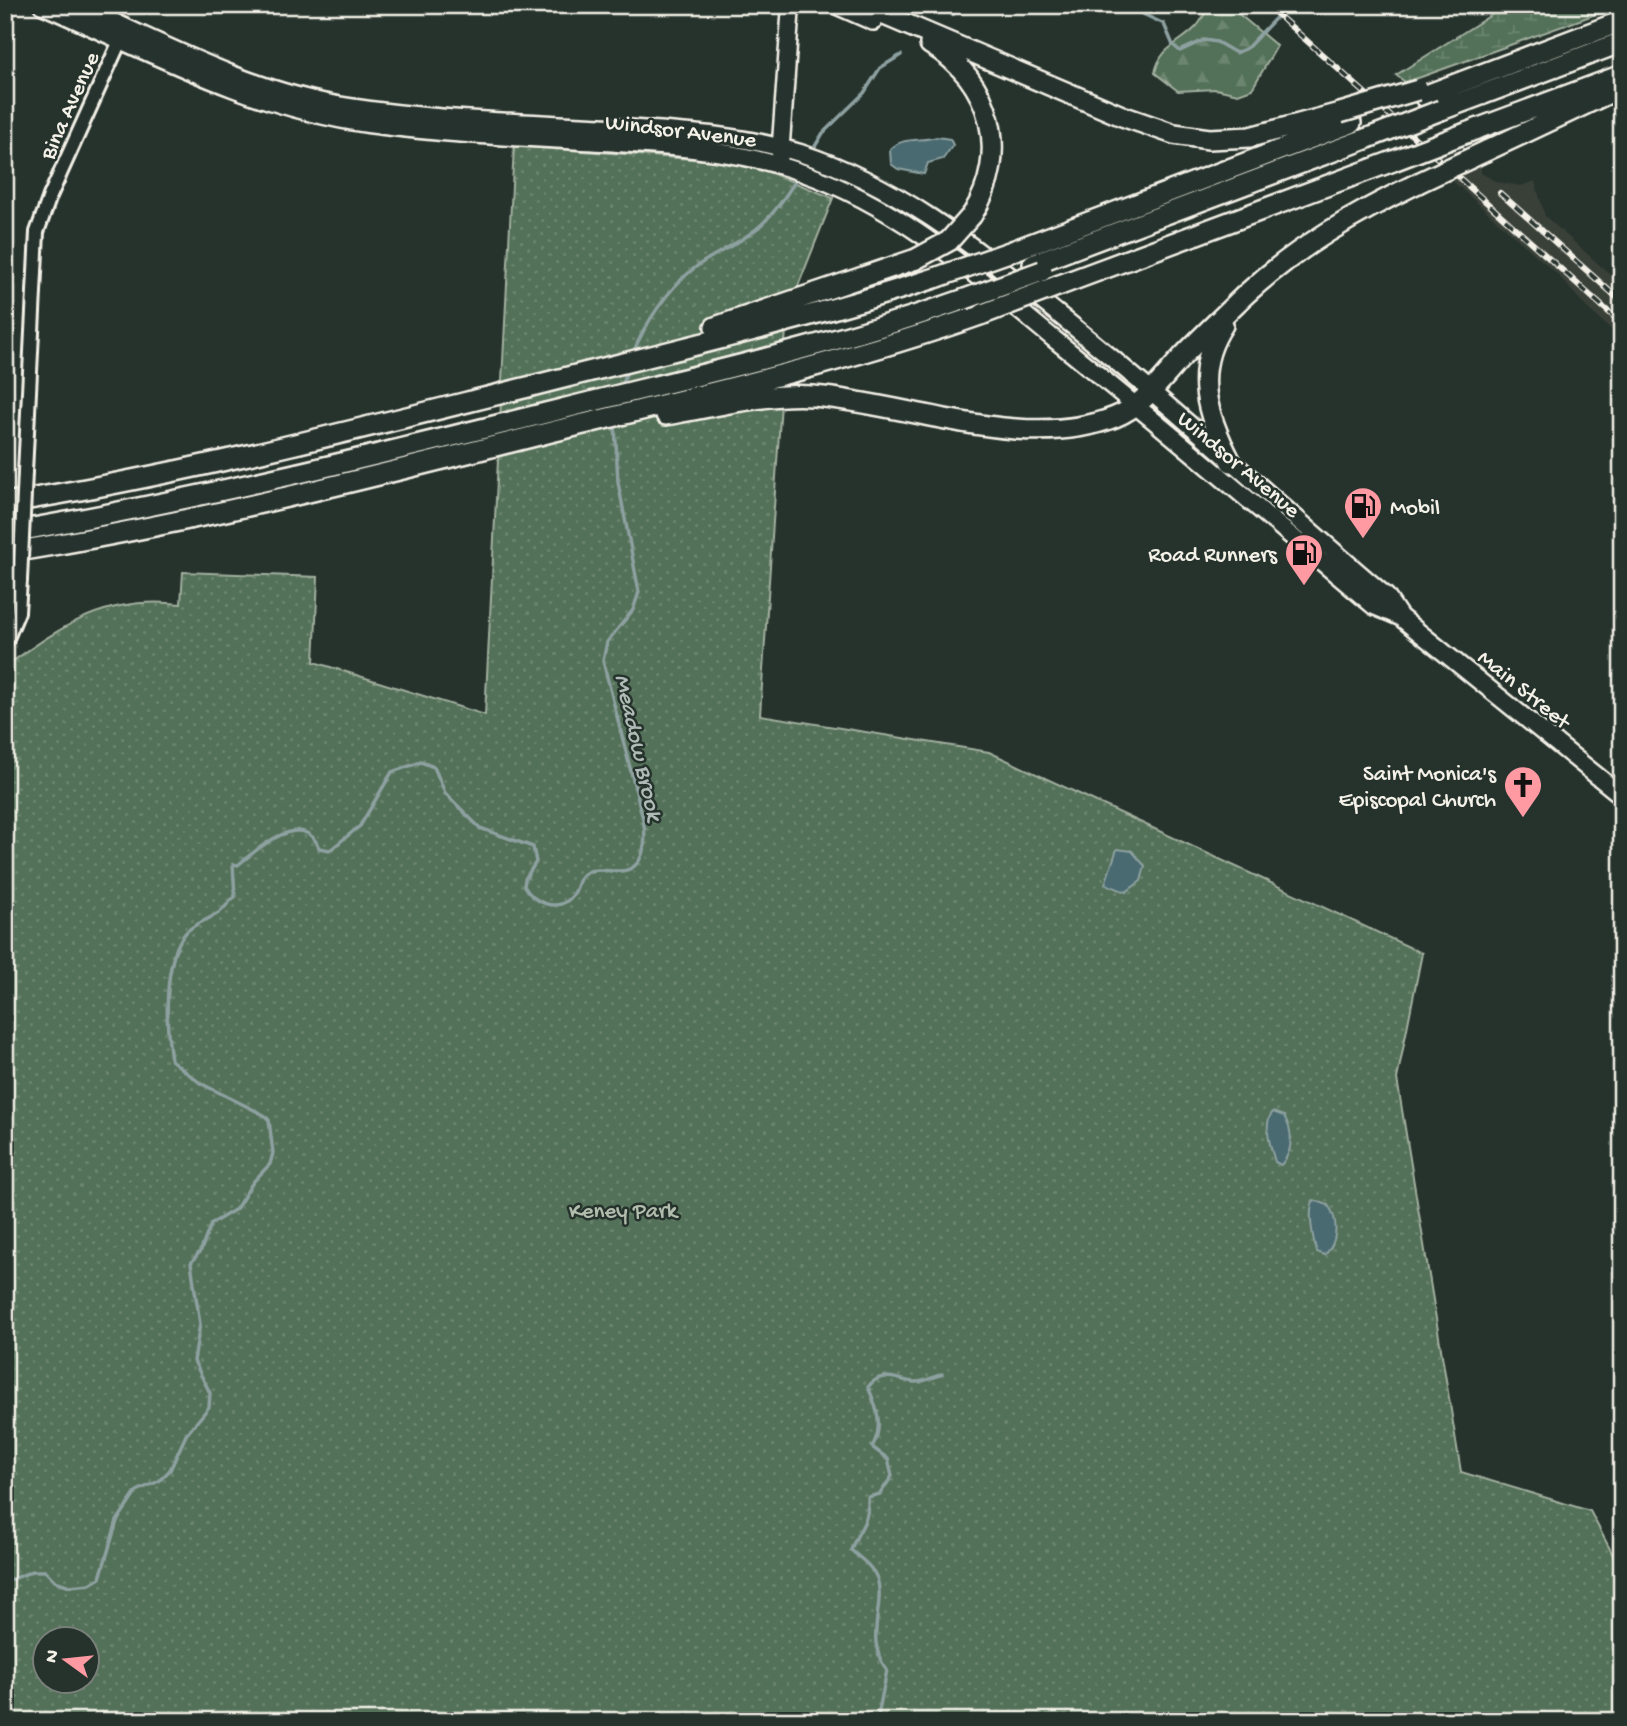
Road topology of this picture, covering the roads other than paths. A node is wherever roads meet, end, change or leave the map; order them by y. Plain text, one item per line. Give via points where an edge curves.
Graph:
1 (42, 5) edge
2 (77, 5) edge
3 (791, 5) edge
4 (839, 5) edge
5 (862, 5) edge
6 (1622, 21) edge
7 (123, 33) junction
8 (1622, 42) edge
9 (1622, 53) edge
10 (1622, 75) edge
11 (1622, 87) edge
12 (1445, 114) junction
13 (1345, 118) junction
14 (654, 138) junction
15 (780, 148) junction
16 (793, 169) junction
17 (1245, 295) junction
18 (687, 341) junction
19 (1152, 390) junction
20 (565, 403) junction
21 (1136, 405) junction
22 (660, 411) junction
23 (1225, 468) junction
24 (5, 503) edge
25 (5, 523) edge
26 (5, 533) edge
27 (5, 553) edge
28 (1400, 617) joint
29 (5, 643) edge
30 (1622, 796) edge

1 - 7 main road, Windsor Avenue
2 - 7 main road, Windsor Avenue
3 - 15 main road
4 - 18 highway, bridge via 938,49 961,67 978,89 989,116 993,151 985,190 972,215 948,241 916,259
5 - 13 highway via 1174,134 1209,139 1250,137
6 - 13 highway via 1453,85
7 - 14 main road, Windsor Avenue via 295,96 416,122
7 - 29 street, Bina Avenue, bridge via 37,232 20,580 16,618
8 - 12 highway
9 - 12 highway
10 - 22 highway, bridge via 984,314
11 - 17 highway, bridge via 1418,183 1309,243
12 - 20 highway, bridge via 961,296
13 - 18 highway, bridge via 938,277 817,314
14 - 15 main road, Windsor Avenue via 733,137
14 - 16 main road, Windsor Avenue
15 - 16 main road
15 - 19 main road, Windsor Avenue via 882,188 947,227
16 - 21 main road, Windsor Avenue via 858,196 907,225
17 - 19 highway
17 - 23 highway via 1214,340 1205,374 1208,411
18 - 24 highway via 640,359 245,457
19 - 21 highway
19 - 23 main road, Windsor Avenue
20 - 25 highway via 229,480
20 - 26 highway via 242,488
21 - 22 highway via 1107,420 1060,429 985,424 802,396
21 - 23 main road, Windsor Avenue
22 - 27 highway via 617,416 217,514
23 - 28 main road, Windsor Avenue via 1374,606
28 - 30 main road, Main Street

